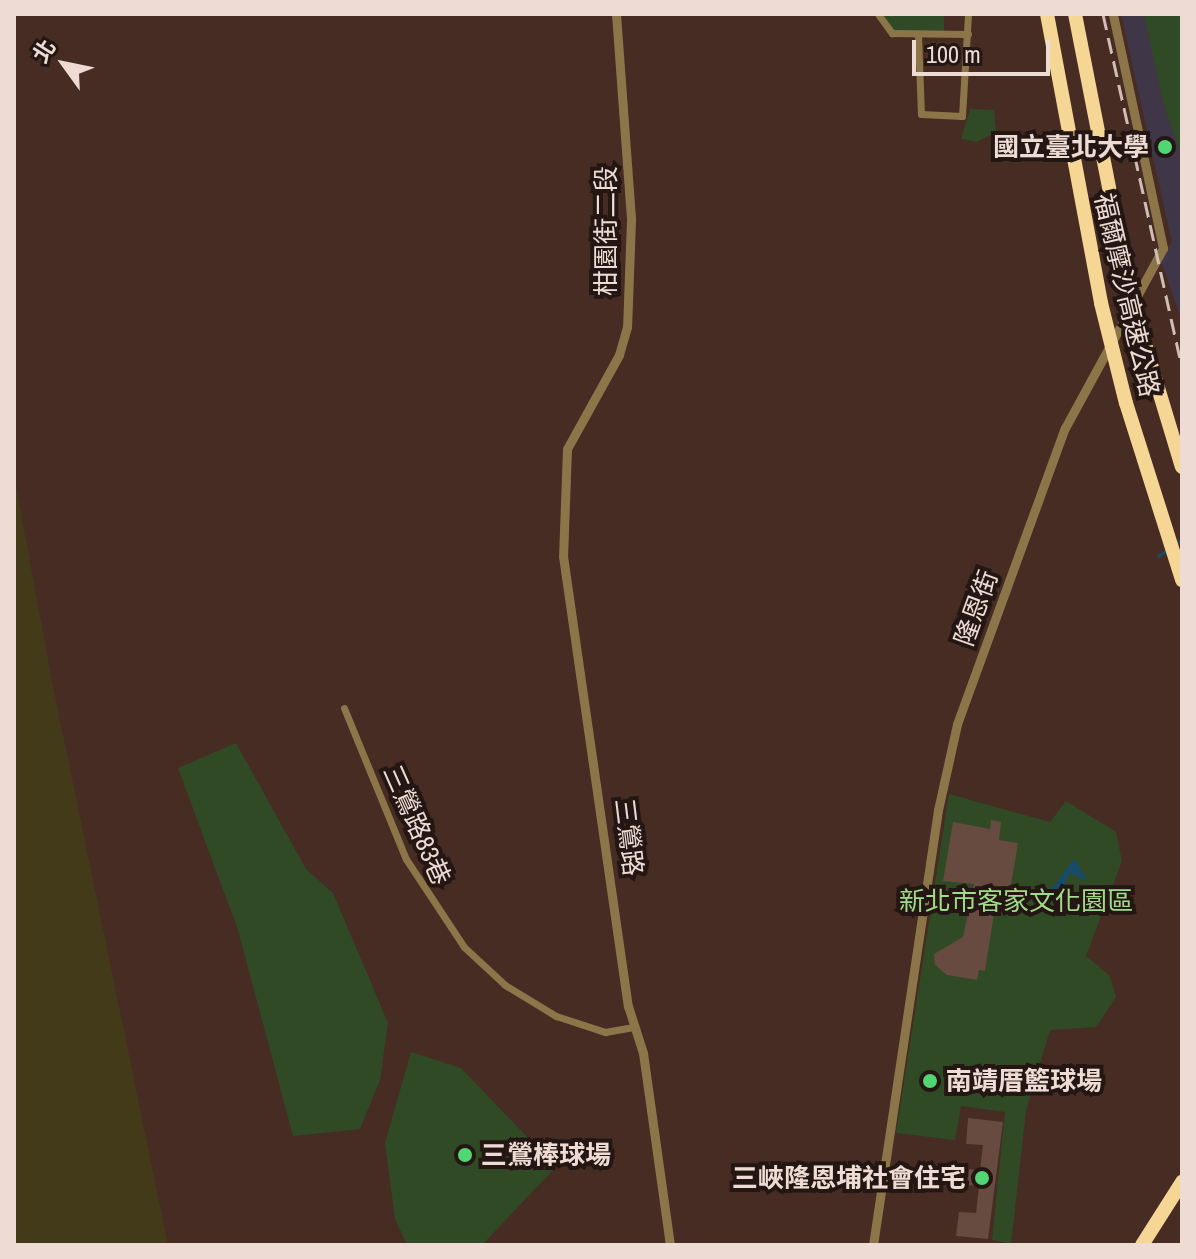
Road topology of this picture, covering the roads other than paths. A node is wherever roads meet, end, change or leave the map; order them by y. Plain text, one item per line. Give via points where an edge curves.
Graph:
1 (616, 14) edge
2 (878, 14) edge
3 (968, 14) edge
4 (1047, 14) edge
5 (1075, 14) edge
6 (1113, 14) edge
7 (918, 34) junction
8 (968, 34) junction
9 (574, 435) joint
10 (1182, 467) edge
11 (1182, 580) edge
12 (344, 708) dead end
13 (634, 1027) junction
14 (1182, 1182) edge
15 (670, 1245) edge
16 (873, 1245) edge
17 (1142, 1245) edge

1 - 9 street, 柑園街二段 via 631,220 627,327 619,355
2 - 7 street via 886,31
3 - 8 street
4 - 11 highway, 福爾摩沙高速公路, bridge via 1101,303 1126,403
5 - 10 highway, 福爾摩沙高速公路, bridge via 1122,253
6 - 16 street, 隆恩街 via 1163,248 1065,428 957,724 938,810
7 - 8 street
7 - 8 street via 921,114 962,116
9 - 13 street, 三鶯路 via 563,466 563,556
12 - 13 street, 三鶯路83巷 via 406,859 464,947 505,985 556,1016 605,1032
13 - 15 street, 三鶯路
14 - 17 highway

